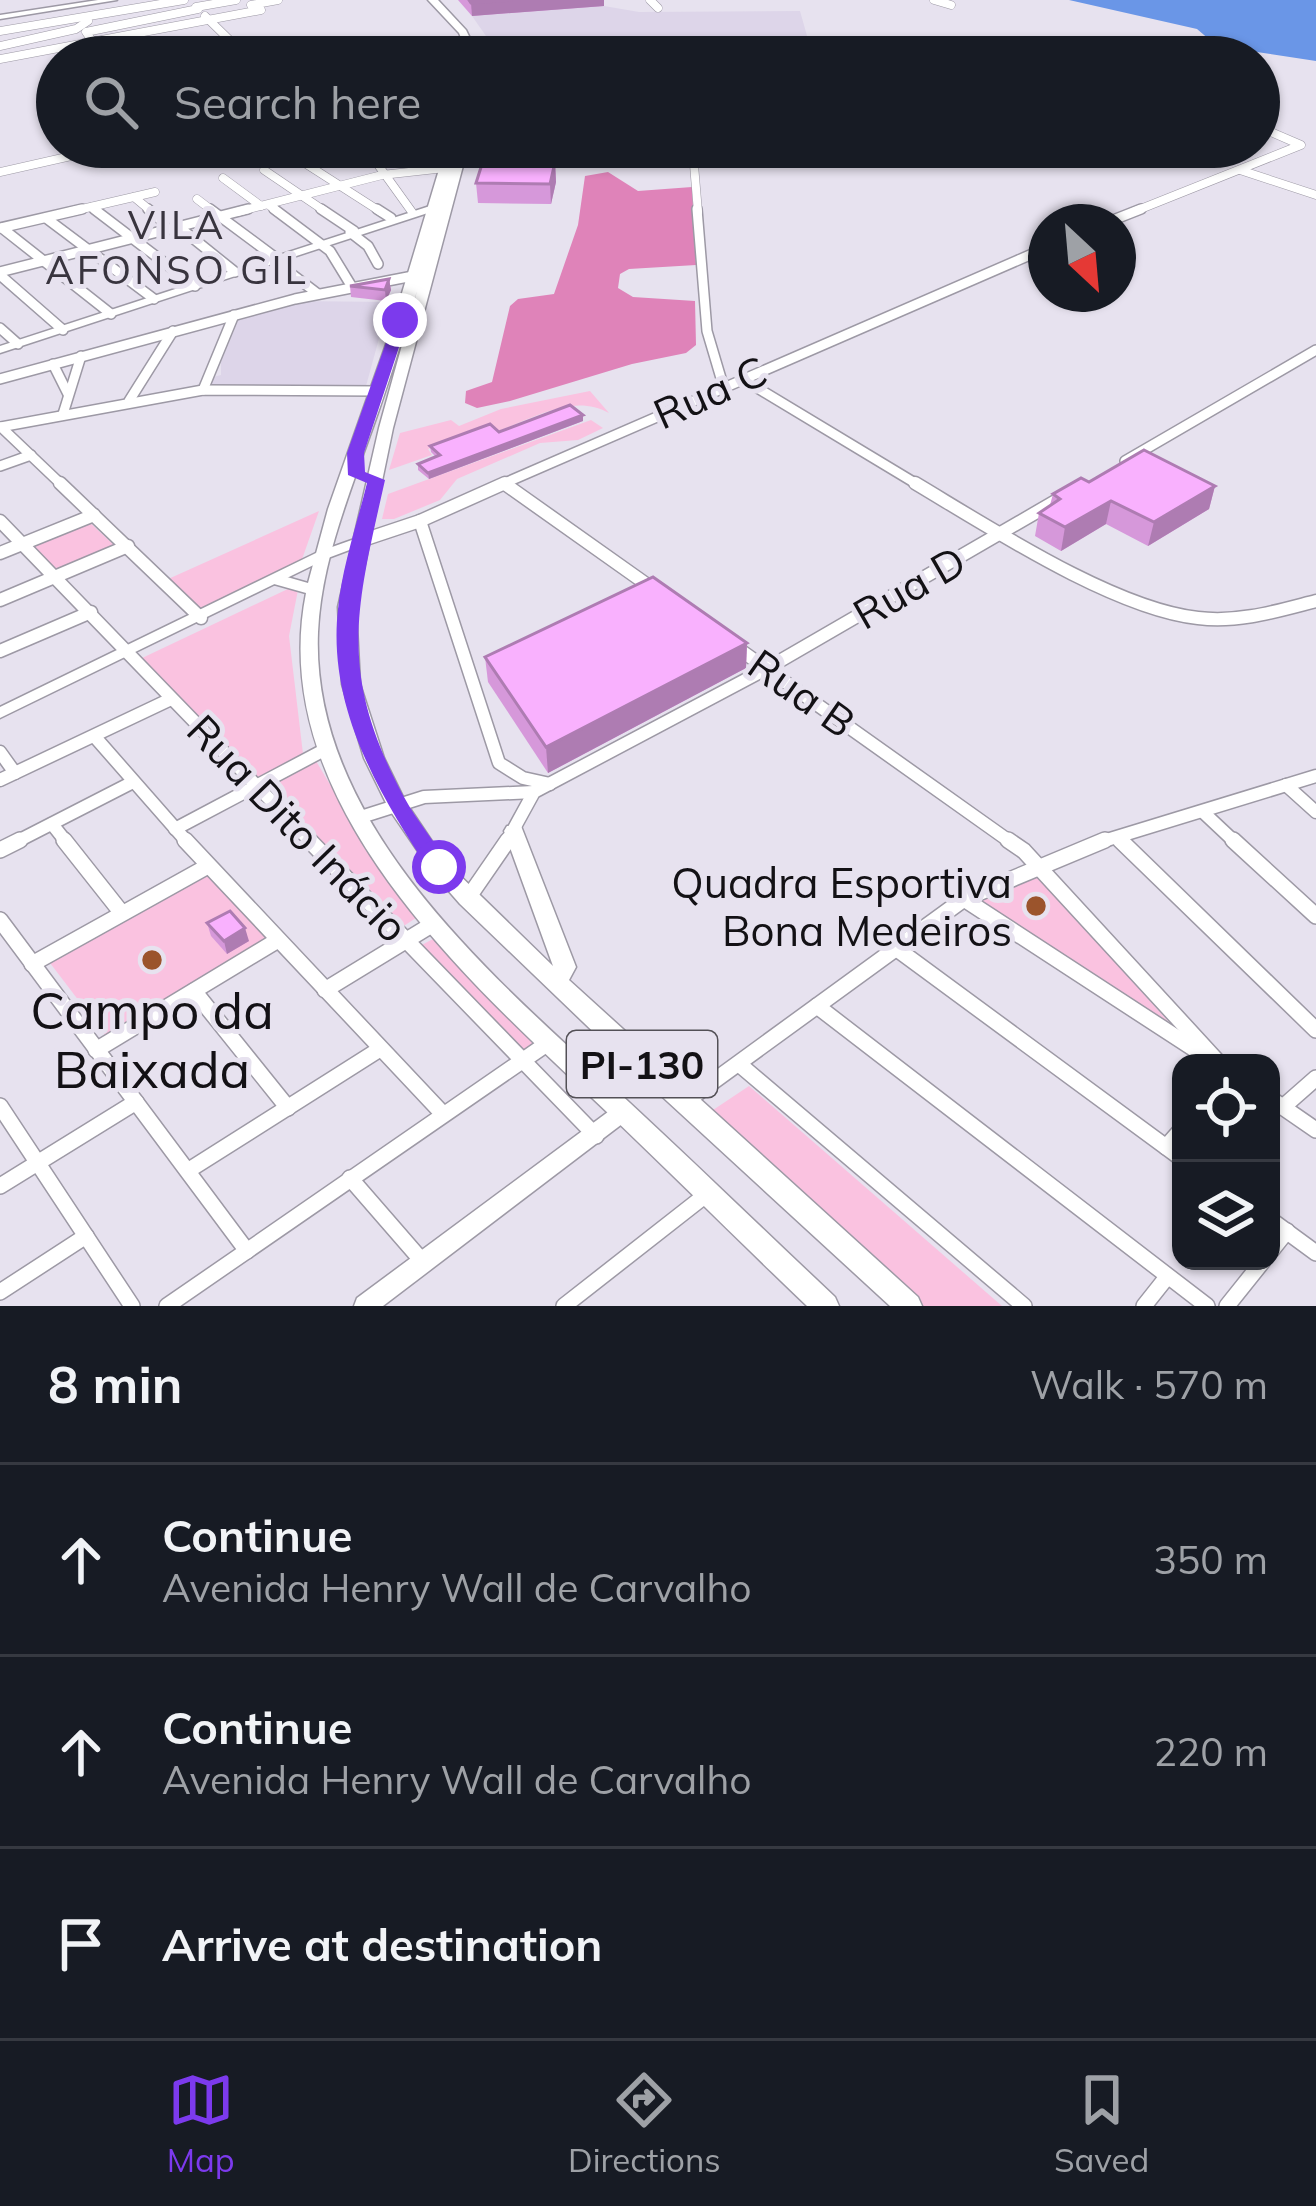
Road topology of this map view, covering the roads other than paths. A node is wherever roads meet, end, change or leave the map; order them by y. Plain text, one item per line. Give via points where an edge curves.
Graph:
1 (113, 0) edge
2 (186, 0) edge
3 (236, 0) edge
4 (278, 0) edge
5 (433, 0) edge
6 (447, 0) edge
7 (650, 0) edge
8 (934, 0) edge
9 (951, 4) dead end
10 (93, 5) edge
11 (658, 8) dead end
12 (261, 10) dead end
13 (204, 15) junction
14 (0, 16) edge
15 (269, 17) dead end
16 (458, 17) junction
17 (86, 25) junction
18 (2, 31) edge
19 (41, 36) edge
20 (91, 36) edge
21 (118, 36) edge
22 (226, 36) edge
23 (466, 36) edge
24 (471, 36) edge
25 (36, 37) edge
26 (0, 46) edge
27 (36, 52) edge
28 (0, 59) edge
29 (1280, 136) edge
30 (1280, 153) edge
31 (36, 164) edge
32 (314, 168) edge
33 (378, 168) edge
34 (449, 168) edge
35 (451, 168) edge
36 (694, 168) edge
37 (1244, 168) edge
38 (264, 170) dead end
39 (416, 170) joint
40 (1239, 170) junction
41 (0, 172) edge
42 (448, 173) junction
43 (382, 175) junction
44 (223, 178) dead end
45 (341, 186) junction
46 (154, 192) dead end
47 (302, 196) junction
48 (1316, 196) edge
49 (134, 197) junction
50 (197, 199) dead end
51 (265, 205) junction
52 (92, 207) junction
53 (440, 208) junction
54 (1136, 211) edge
55 (412, 212) junction
56 (221, 216) junction
57 (46, 218) junction
58 (392, 218) junction
59 (161, 220) dead end
60 (178, 227) junction
61 (1, 228) edge
62 (352, 231) junction
63 (134, 239) junction
64 (319, 243) junction
65 (90, 250) junction
66 (1028, 256) edge
67 (274, 258) junction
68 (44, 261) junction
69 (378, 265) dead end
70 (235, 272) junction
71 (0, 273) edge
72 (413, 276) junction
73 (195, 286) junction
74 (352, 287) junction
75 (416, 292) junction
76 (318, 294) junction
77 (154, 299) junction
78 (111, 314) junction
79 (234, 315) junction
80 (0, 328) edge
81 (63, 330) junction
82 (173, 331) junction
83 (18, 344) junction
84 (0, 350) edge
85 (1316, 350) edge
86 (81, 356) junction
87 (53, 364) junction
88 (741, 378) junction
89 (0, 379) edge
90 (723, 385) junction
91 (203, 390) junction
92 (378, 391) junction
93 (68, 394) junction
94 (129, 401) junction
95 (63, 414) junction
96 (2, 424) edge
97 (355, 453) junction
98 (31, 455) junction
99 (1119, 465) edge
100 (0, 466) edge
101 (376, 480) junction
102 (505, 484) junction
103 (1079, 488) edge
104 (94, 515) junction
105 (0, 521) edge
106 (420, 521) junction
107 (1000, 534) junction
108 (366, 543) junction
109 (22, 544) junction
110 (128, 546) junction
111 (0, 553) edge
112 (315, 564) junction
113 (56, 576) junction
114 (280, 580) junction
115 (314, 590) junction
116 (664, 596) edge
117 (0, 600) edge
118 (1316, 601) edge
119 (91, 612) junction
120 (201, 618) junction
121 (715, 632) edge
122 (0, 651) edge
123 (130, 653) junction
124 (766, 668) junction
125 (171, 698) junction
126 (0, 713) edge
127 (95, 736) junction
128 (326, 749) junction
129 (0, 752) edge
130 (15, 773) junction
131 (1316, 776) edge
132 (0, 780) edge
133 (133, 782) junction
134 (551, 784) junction
135 (257, 785) junction
136 (1286, 785) junction
137 (534, 793) junction
138 (396, 804) junction
139 (1203, 812) junction
140 (1316, 812) edge
141 (361, 817) junction
142 (52, 824) junction
143 (175, 829) junction
144 (514, 831) junction
145 (1118, 838) junction
146 (0, 850) edge
147 (1037, 865) junction
148 (208, 866) junction
149 (468, 898) junction
150 (964, 899) junction
151 (121, 913) junction
152 (1316, 916) edge
153 (0, 920) edge
154 (433, 924) junction
155 (278, 940) junction
156 (407, 940) junction
157 (897, 949) junction
158 (32, 964) junction
159 (556, 982) junction
160 (326, 990) junction
161 (194, 991) junction
162 (817, 1006) junction
163 (1316, 1030) edge
164 (548, 1043) junction
165 (380, 1049) junction
166 (96, 1050) junction
167 (1204, 1054) edge
168 (1210, 1054) edge
169 (524, 1063) junction
170 (739, 1064) junction
171 (1316, 1078) edge
172 (1280, 1101) edge
173 (136, 1102) junction
174 (685, 1103) junction
175 (1280, 1105) edge
176 (0, 1106) edge
177 (288, 1108) junction
178 (623, 1112) junction
179 (443, 1114) junction
180 (1316, 1130) edge
181 (596, 1136) junction
182 (1172, 1152) edge
183 (38, 1162) junction
184 (189, 1171) junction
185 (350, 1178) junction
186 (0, 1186) edge
187 (707, 1194) junction
188 (1280, 1226) edge
189 (86, 1236) junction
190 (247, 1251) junction
191 (1316, 1253) edge
192 (423, 1262) junction
193 (1256, 1270) edge
194 (1167, 1277) junction
195 (0, 1292) edge
196 (132, 1306) edge
197 (167, 1306) edge
198 (364, 1306) edge
199 (564, 1306) edge
200 (826, 1306) edge
201 (908, 1306) edge
202 (1024, 1306) edge
203 (1144, 1306) edge
204 (1207, 1306) edge
205 (1228, 1306) edge

1 - 10 street
2 - 10 street
2 - 13 street
3 - 13 street
4 - 13 street
5 - 16 main road
6 - 16 main road
7 - 11 street
8 - 9 street
10 - 14 street
10 - 17 street
12 - 13 street
13 - 15 street
13 - 17 street
13 - 21 street
13 - 22 street
14 - 18 street
16 - 23 main road
16 - 24 main road
17 - 18 street
17 - 19 street
17 - 20 street
25 - 26 street
27 - 28 street
29 - 30 street via 1301,145
31 - 41 street
32 - 45 street
33 - 43 street
34 - 42 main road, PI-130
35 - 42 main road, PI-130
36 - 90 street via 703,327
37 - 40 street
38 - 47 street
39 - 42 street
39 - 43 street
40 - 48 street
40 - 54 street
42 - 53 main road, PI-130
43 - 45 street
43 - 55 street
44 - 51 street
45 - 47 street
45 - 58 street
46 - 49 street
47 - 51 street
47 - 62 street
49 - 52 street
49 - 59 street
50 - 56 street
51 - 56 street
51 - 64 street
52 - 57 street
52 - 63 street
53 - 55 street
53 - 72 main road, PI-130
53 - 75 main road, PI-130
55 - 58 street
56 - 60 street
56 - 67 street
57 - 61 street
57 - 65 street
58 - 62 street
60 - 63 street
60 - 70 street
61 - 68 street
62 - 64 street
62 - 69 street
63 - 65 street
63 - 73 street
64 - 67 street
64 - 74 street
65 - 68 street
65 - 77 street
66 - 88 street, Rua C
67 - 70 street
67 - 76 street
68 - 71 street
68 - 78 street
70 - 73 street
71 - 81 street
72 - 74 street
72 - 75 main road, PI-130
73 - 77 street
74 - 76 street
75 - 92 main road, PI-130
75 - 101 main road, PI-130
76 - 79 street
77 - 78 street
78 - 81 street
79 - 82 street
79 - 91 street
80 - 83 street
81 - 83 street
82 - 86 street
82 - 94 street
83 - 84 street
85 - 99 street
86 - 87 street
86 - 93 street
87 - 89 street
87 - 93 street
88 - 90 street, Rua C
88 - 107 street
90 - 102 street, Rua C
91 - 92 street
91 - 94 street
92 - 97 main road, PI-130
93 - 95 street
94 - 95 street
95 - 96 street
96 - 98 street
97 - 101 main road via 356,475
97 - 112 main road, PI-130
98 - 100 street
98 - 104 street
101 - 108 main road, PI-130
102 - 106 street, Rua C
102 - 116 street
103 - 107 street, Rua D
104 - 109 street
104 - 110 street
105 - 109 street, Rua Dito Inácio
106 - 108 street, Rua C
106 - 134 street via 499,764
107 - 118 street via 1168,613 1251,618
107 - 124 street, Rua D
108 - 112 street
108 - 138 main road, PI-130 via 347,608 350,684
109 - 111 street
109 - 113 street, Rua Dito Inácio
110 - 113 street
110 - 120 street
112 - 114 street
112 - 115 main road, PI-130
113 - 117 street
113 - 119 street, Rua Dito Inácio
114 - 115 main road
114 - 120 street
115 - 128 main road, PI-130 via 310,692
119 - 122 street
119 - 123 street, Rua Dito Inácio
120 - 123 street
121 - 124 street, Rua B
123 - 125 street, Rua Dito Inácio
123 - 126 street
124 - 134 street, Rua D
124 - 147 street, Rua B
125 - 127 street
125 - 135 street, Rua Dito Inácio
127 - 130 street
127 - 133 street
128 - 135 street
128 - 141 main road, PI-130
129 - 130 street
130 - 132 street
131 - 136 street
133 - 142 street
133 - 143 street
134 - 137 street, Rua D
135 - 143 street
135 - 156 street, Rua Dito Inácio
136 - 139 street
136 - 140 street
137 - 138 street
137 - 144 street
138 - 141 street
138 - 149 main road, PI-130
139 - 145 street
139 - 152 street
141 - 154 main road, PI-130
142 - 146 street
142 - 151 street
143 - 148 street
144 - 149 street
144 - 159 main road via 565,967
145 - 147 street
145 - 163 street
147 - 150 street
147 - 168 street, Rua B
148 - 151 street
148 - 155 street
149 - 159 main road, PI-130
150 - 157 street
150 - 167 street
151 - 158 street
153 - 158 street
154 - 156 street
154 - 164 main road, PI-130
155 - 160 street
155 - 161 street
156 - 160 street
156 - 169 street, Rua Dito Inácio
157 - 162 street
157 - 182 street
158 - 166 street
159 - 174 main road, PI-130
160 - 165 street
161 - 166 street
161 - 177 street
162 - 170 street
162 - 194 street
164 - 169 street
164 - 178 main road, PI-130
165 - 177 street
165 - 179 street
166 - 173 street
169 - 179 street
169 - 181 street, Rua Dito Inácio
170 - 174 street
170 - 202 street
171 - 172 street
173 - 183 street
173 - 184 street
174 - 201 main road, PI-130
175 - 180 street
176 - 183 street
177 - 184 street
178 - 181 street
178 - 187 main road, PI-130
179 - 185 street
181 - 192 street
183 - 186 street
183 - 189 street
184 - 190 street
185 - 190 street
185 - 192 street
187 - 199 street
187 - 200 main road, PI-130
188 - 191 street
189 - 195 street
189 - 196 street
190 - 197 street
192 - 198 street
193 - 205 street
194 - 203 street
194 - 204 street

